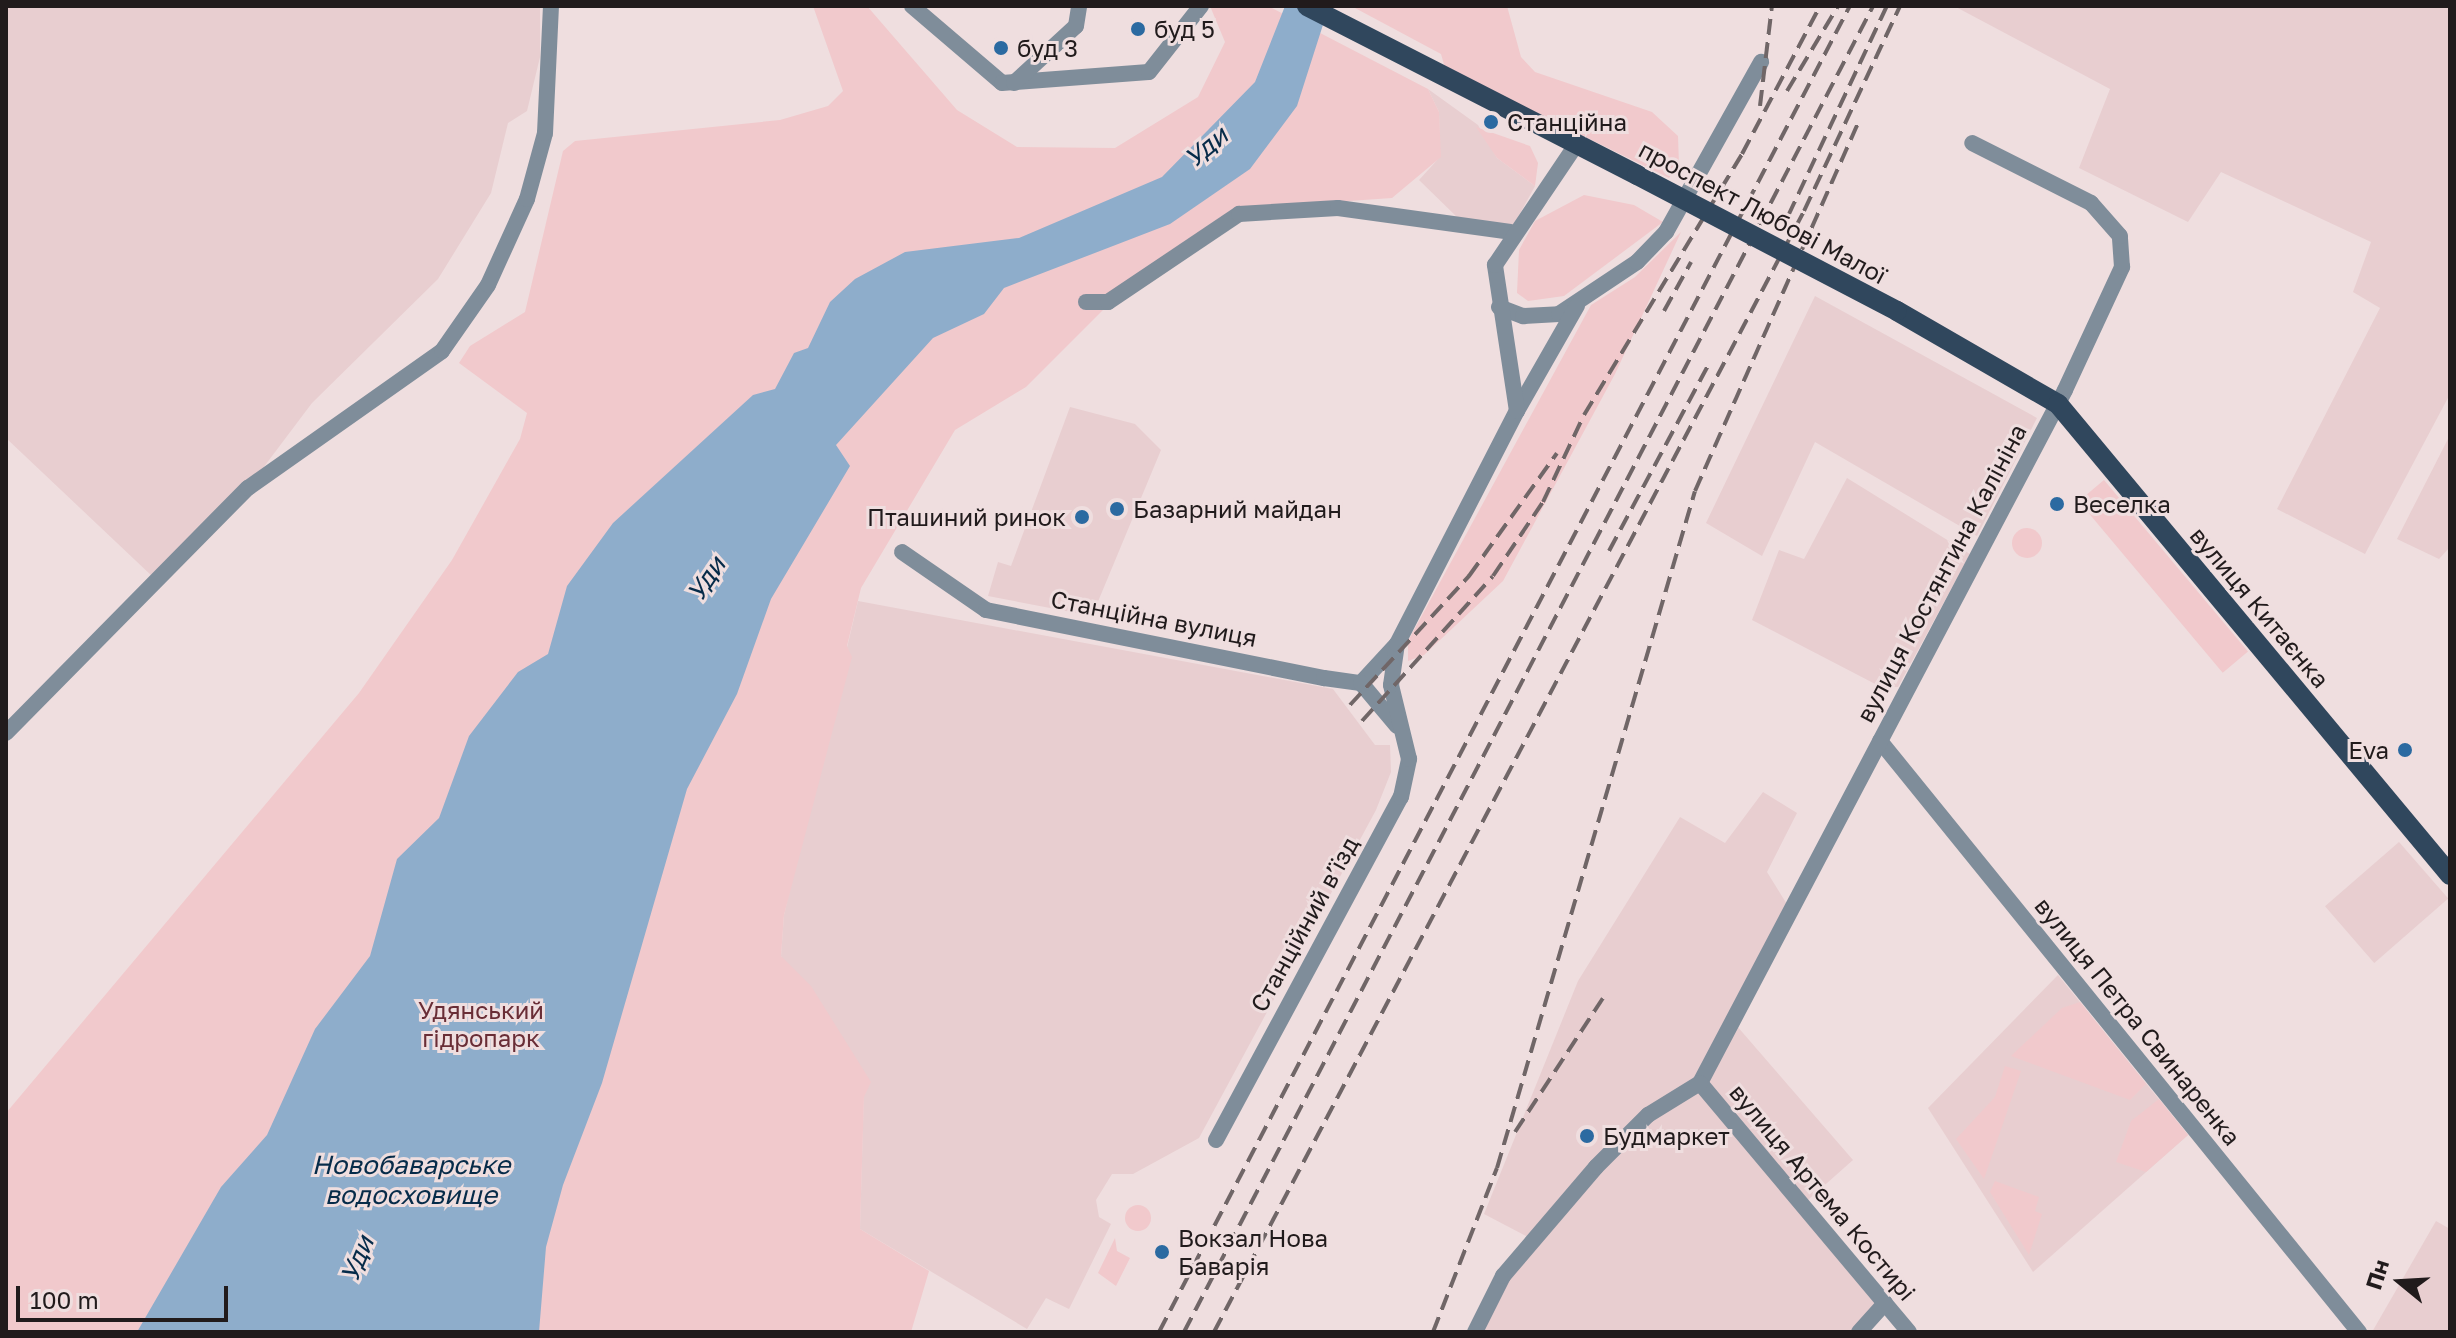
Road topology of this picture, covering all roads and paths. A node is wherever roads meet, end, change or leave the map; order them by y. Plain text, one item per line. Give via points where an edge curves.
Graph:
1 (551, 6) edge
2 (912, 6) edge
3 (1079, 6) edge
4 (1201, 6) edge
5 (1307, 6) edge
6 (1761, 62) dead end
7 (1014, 83) junction
8 (1972, 143) dead end
9 (1576, 145) junction
10 (1510, 232) junction
11 (1086, 302) dead end
12 (1577, 306) junction
13 (1499, 307) junction
14 (1897, 311) joint
15 (2058, 404) junction
16 (1517, 411) junction
17 (902, 552) dead end
18 (1397, 644) junction
19 (1361, 683) junction
20 (1397, 726) junction
21 (6, 733) edge
22 (1880, 741) junction
23 (2450, 875) edge
24 (1700, 1083) junction
25 (1216, 1140) dead end
26 (1885, 1303) junction
27 (1475, 1332) edge
28 (1859, 1332) edge
29 (1909, 1332) edge
30 (2359, 1332) edge

1 - 21 street via 545,133 527,199 488,285 442,351 248,488
2 - 7 street via 992,81
3 - 7 street via 1076,26
4 - 7 street via 1149,72
5 - 9 main road, проспект Любові Малої
6 - 12 street via 1666,232
8 - 15 street, вулиця Костянтина Калініна via 2091,203 2120,236 2122,267
9 - 10 street
9 - 14 main road, проспект Любові Малої, bridge
10 - 11 street via 1326,208 1239,214 1108,302
10 - 13 street via 1495,265
12 - 13 street via 1544,318
12 - 16 street
13 - 16 street
14 - 15 main road, вулиця Китаєнка
15 - 22 street, вулиця Костянтина Калініна
15 - 23 main road, вулиця Китаєнка
16 - 18 street
17 - 19 street, Станційна вулиця via 986,610
18 - 19 street
18 - 20 street, Станційний в’їзд via 1391,685
19 - 20 street
20 - 25 street, Станційний в’їзд via 1409,759 1401,797
22 - 24 street, вулиця Костянтина Калініна
22 - 30 street, вулиця Петра Свинаренка
24 - 26 street, вулиця Артема Костирі
24 - 27 street via 1648,1115 1596,1167 1503,1276
26 - 28 street
26 - 29 street, вулиця Артема Костирі

